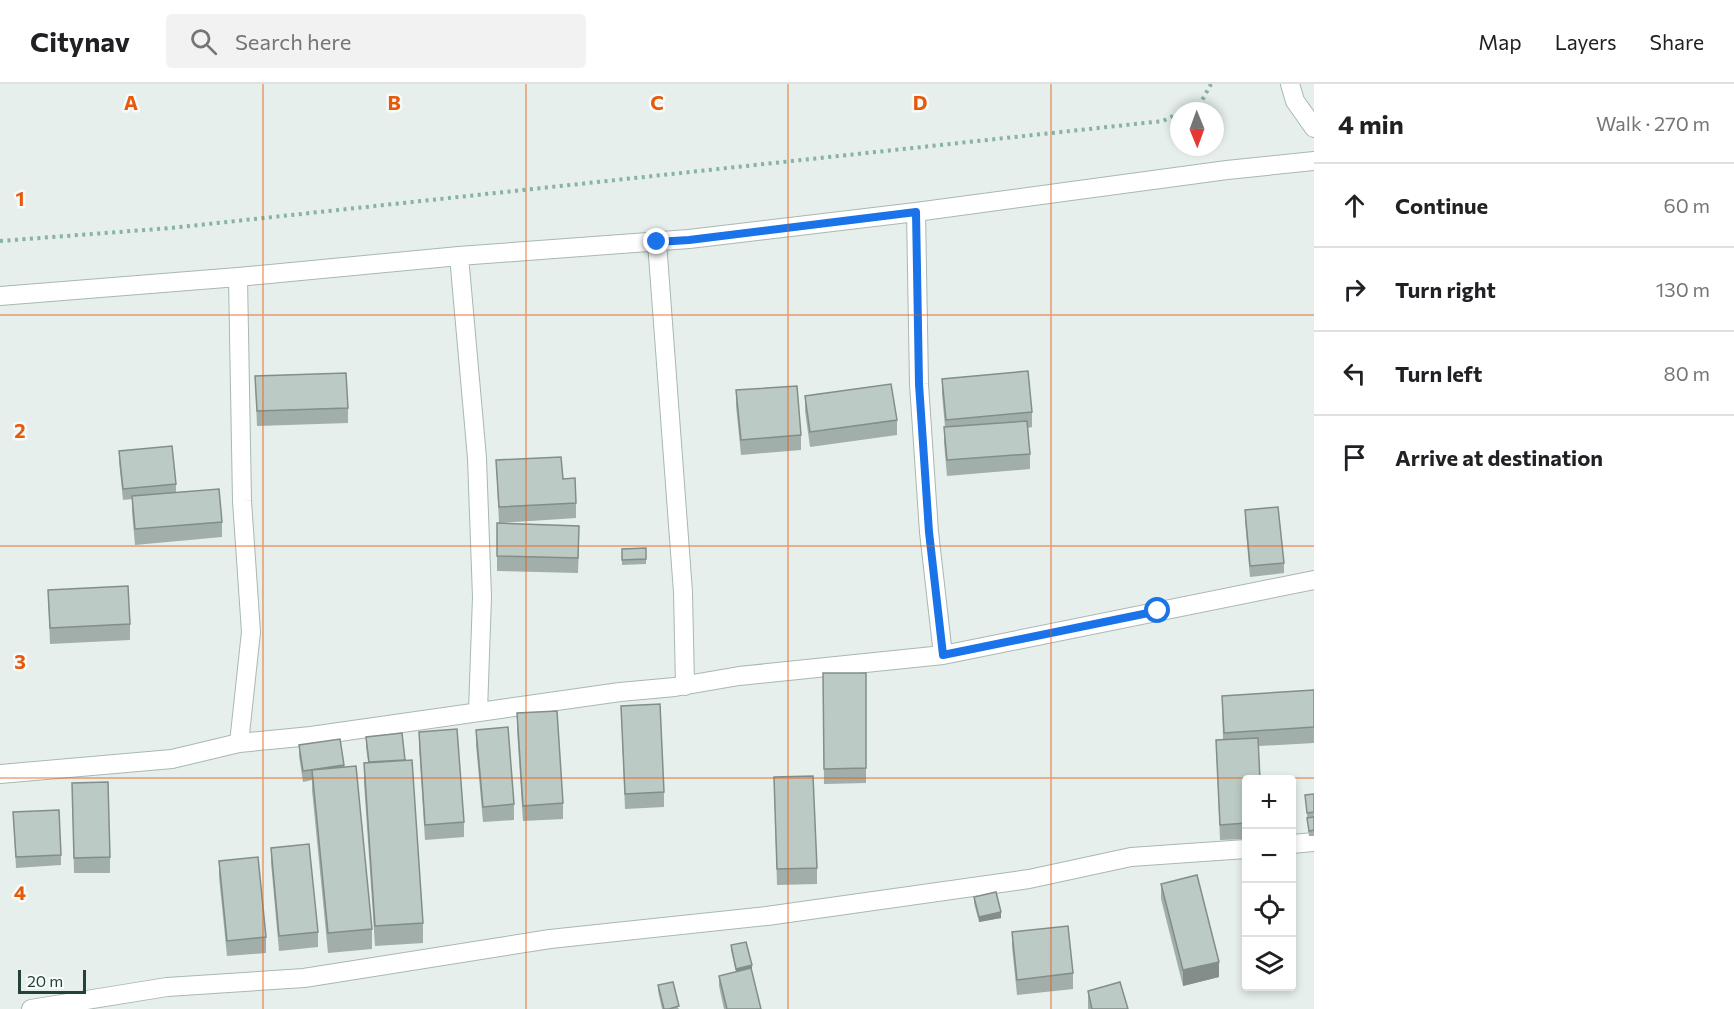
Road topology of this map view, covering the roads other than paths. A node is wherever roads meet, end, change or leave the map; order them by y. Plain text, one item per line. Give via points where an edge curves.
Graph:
1 (1290, 84) edge
2 (1314, 128) edge
3 (1314, 161) edge
4 (916, 212) junction
5 (657, 242) junction
6 (459, 256) junction
7 (238, 277) junction
8 (0, 296) edge
9 (1314, 580) edge
10 (943, 655) junction
11 (685, 686) junction
12 (478, 711) junction
13 (239, 743) junction
14 (0, 774) edge
15 (1314, 842) edge
16 (1296, 844) edge
17 (1242, 849) edge
18 (31, 1009) edge

1 - 2 street via 1295,102
3 - 4 street
4 - 5 street
4 - 10 street via 919,384 929,532
5 - 6 street
5 - 11 street via 682,581
6 - 7 street
6 - 12 street via 477,458 483,597
7 - 8 street
7 - 13 street via 242,501 250,632
9 - 10 street
10 - 11 street via 739,676
11 - 12 street
12 - 13 street
13 - 14 street via 172,759
15 - 16 street
17 - 18 street via 1131,857 1029,879 767,916 550,939 304,978 167,987

